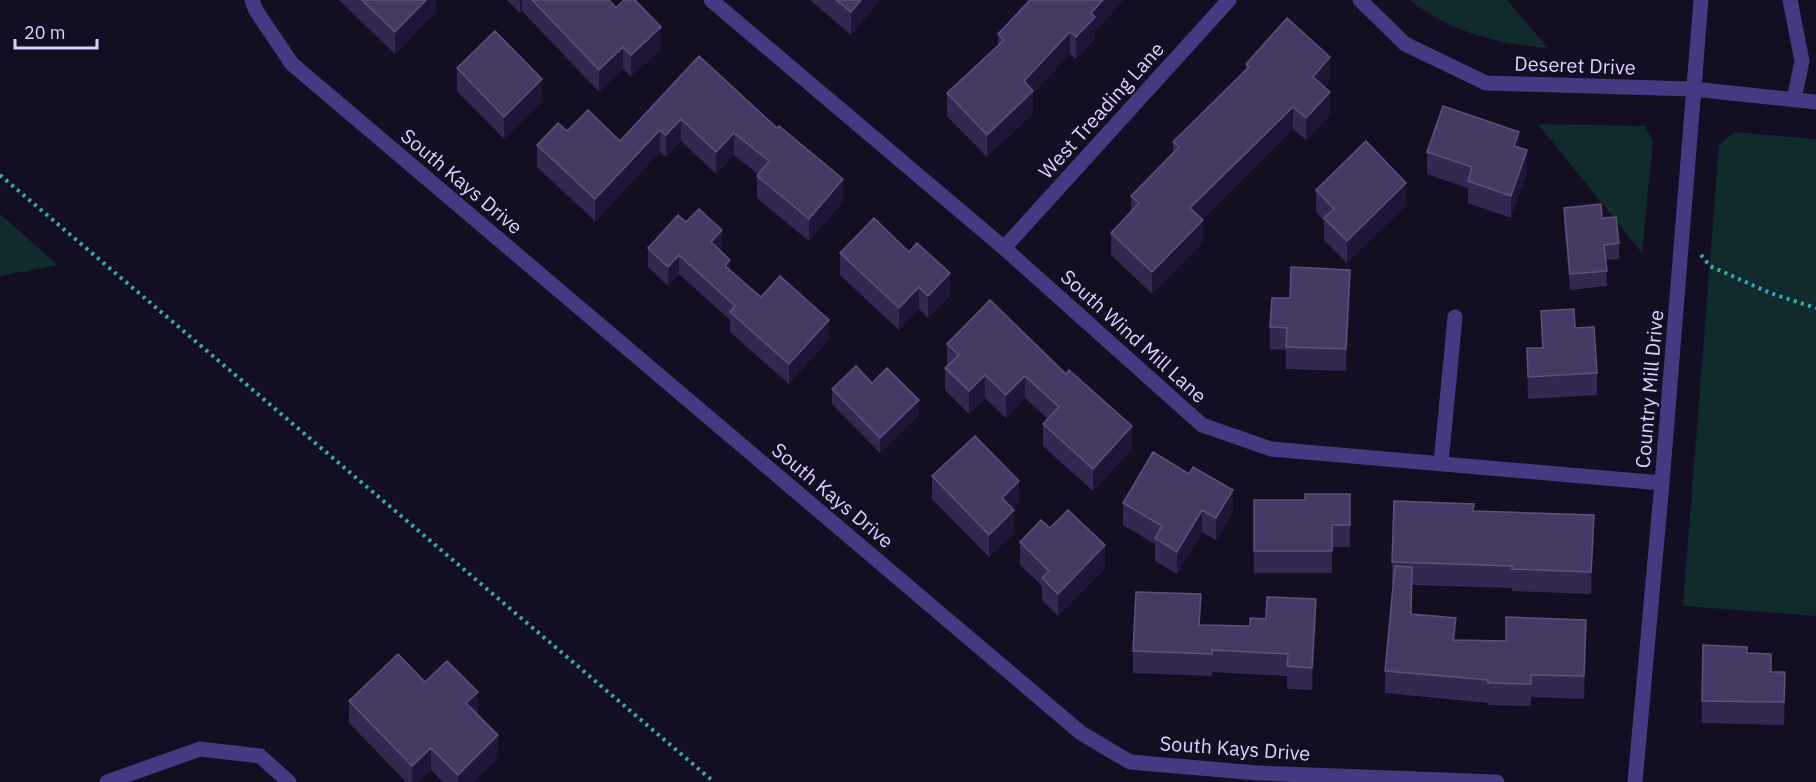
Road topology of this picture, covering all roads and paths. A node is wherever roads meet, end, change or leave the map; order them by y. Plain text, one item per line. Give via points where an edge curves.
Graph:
1 (252, 0) edge
2 (711, 0) edge
3 (1229, 0) edge
4 (1360, 0) edge
5 (1701, 0) edge
6 (1790, 0) edge
7 (1693, 89) junction
8 (1794, 99) junction
9 (1816, 102) edge
10 (0, 175) edge
11 (1683, 235) junction
12 (1004, 248) junction
13 (1816, 308) edge
14 (1455, 317) dead end
15 (1441, 464) junction
16 (1662, 483) junction
17 (1257, 777) edge
18 (107, 782) edge
19 (289, 782) edge
20 (714, 782) edge
21 (1497, 782) edge
22 (1635, 782) edge

1 - 17 street, South Kays Drive via 292,64 1081,733 1130,762
2 - 12 street, South Wind Mill Lane
3 - 12 street, West Treading Lane
4 - 7 street, Deseret Drive via 1404,44 1486,83
5 - 7 street, Country Mill Drive
6 - 8 street via 1802,62
7 - 8 street, Deseret Drive
7 - 11 street, Country Mill Drive
8 - 9 street, Deseret Drive
10 - 20 path
11 - 13 path via 1710,266
11 - 16 street, Country Mill Drive
12 - 15 street, South Wind Mill Lane via 1202,424 1271,448
14 - 15 street
15 - 16 street, South Wind Mill Lane
16 - 22 street, Country Mill Drive
17 - 21 street, South Kays Drive
18 - 19 street via 200,749 260,756

